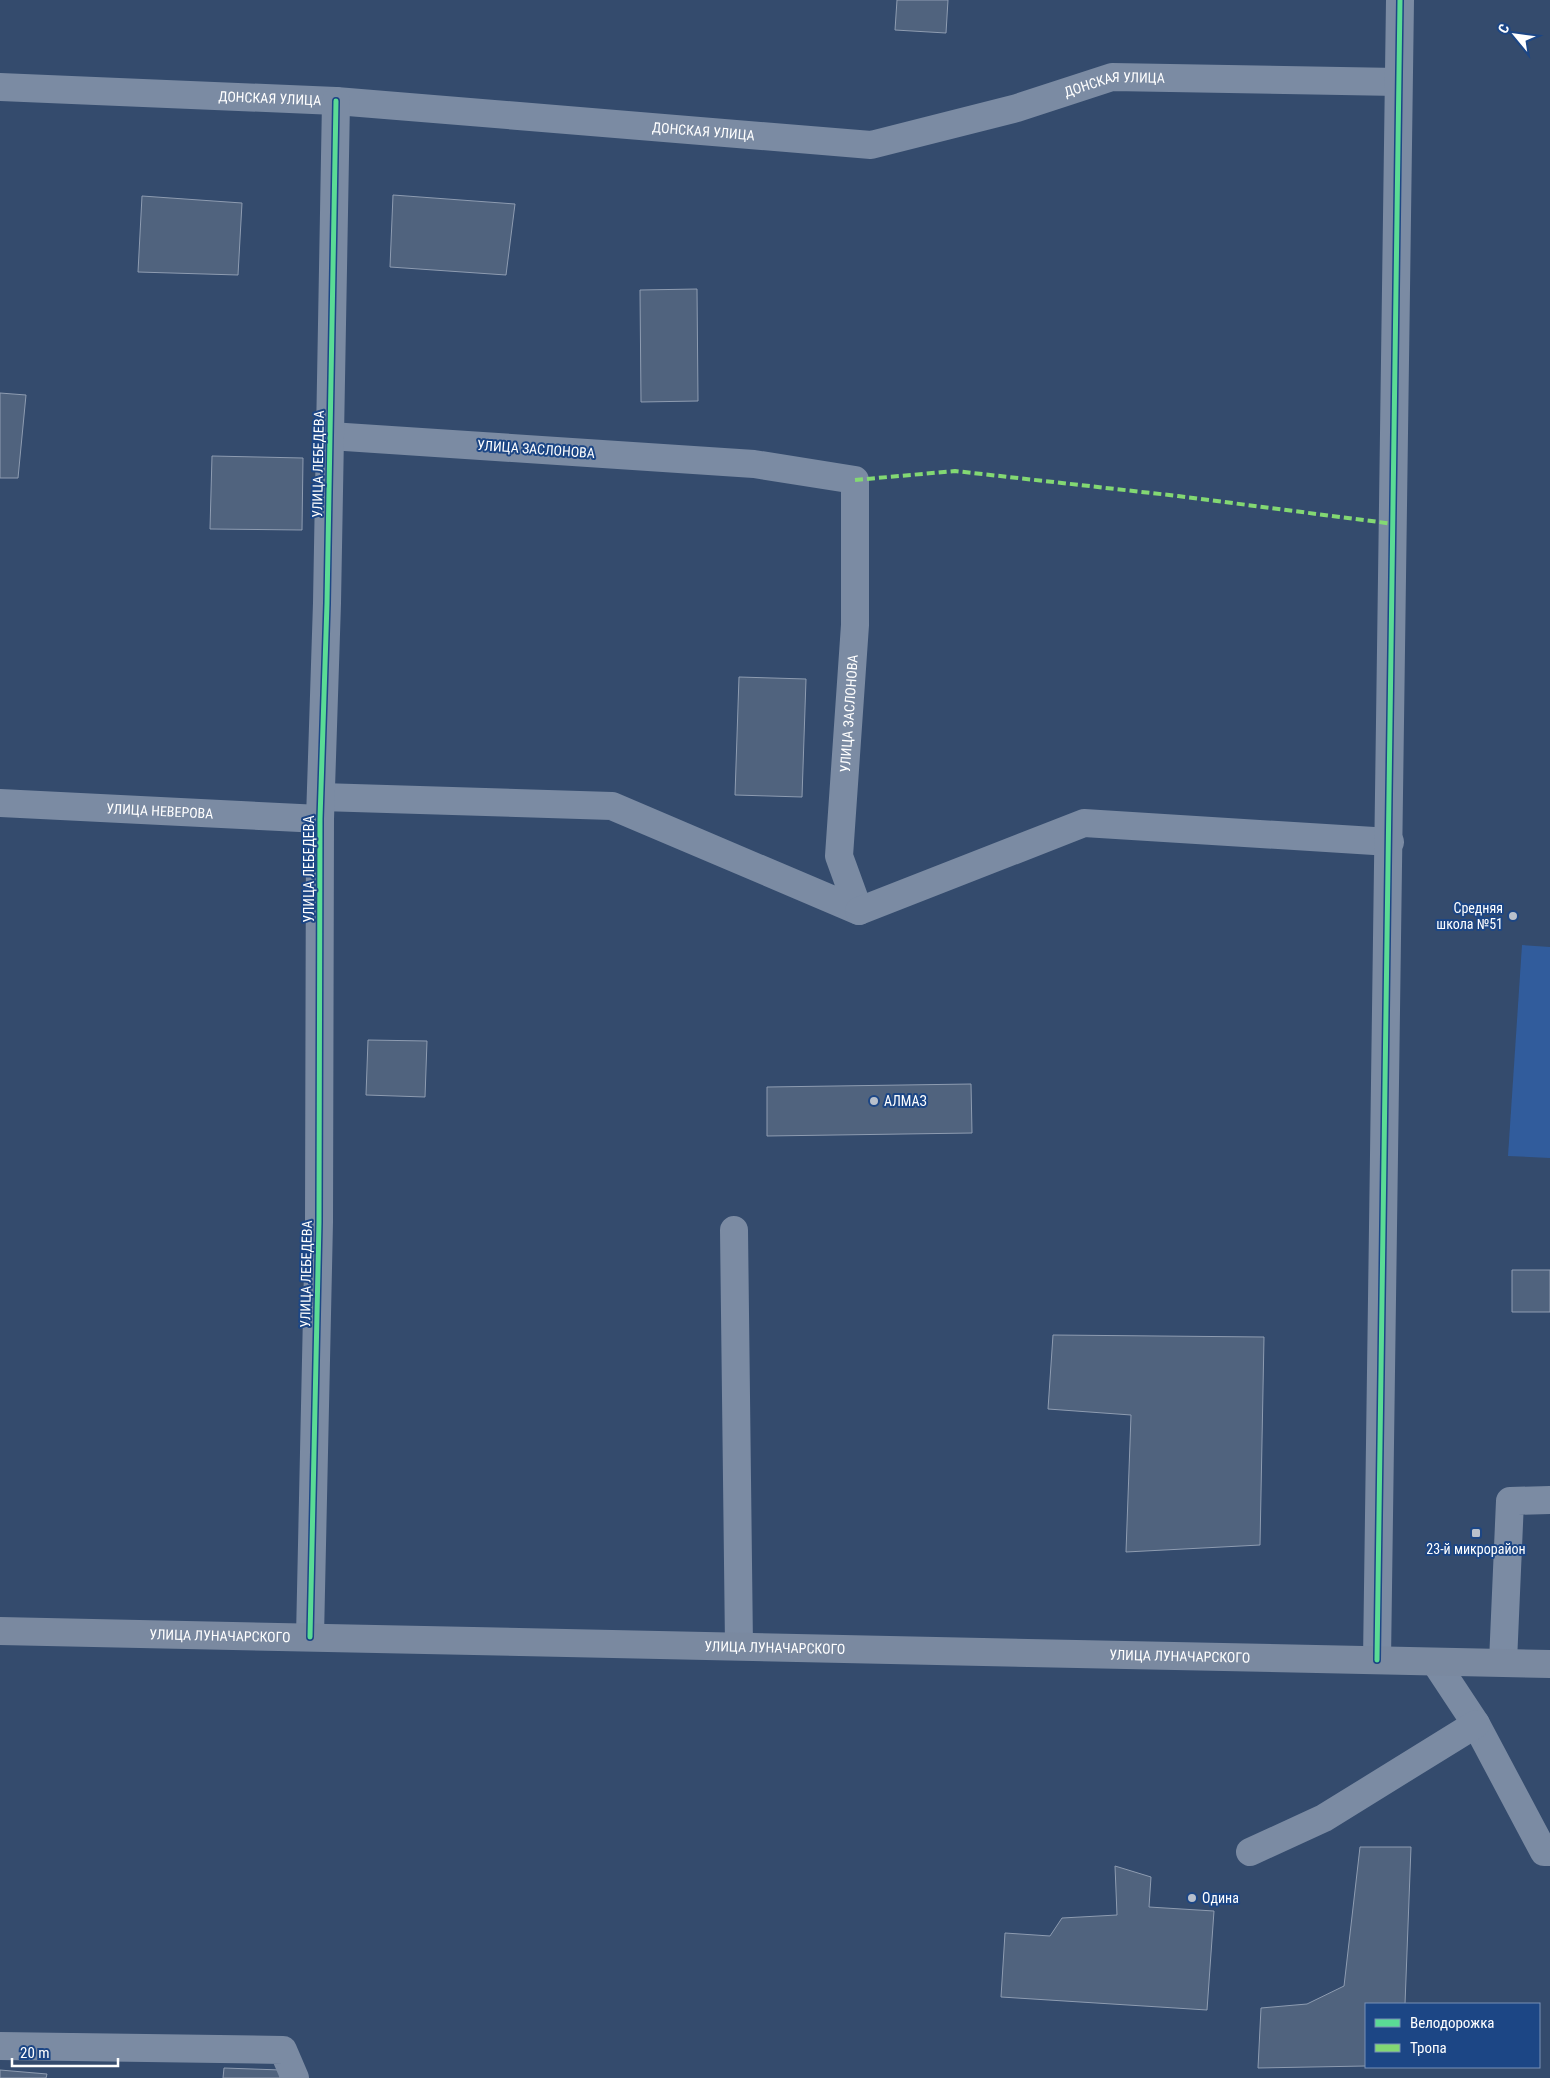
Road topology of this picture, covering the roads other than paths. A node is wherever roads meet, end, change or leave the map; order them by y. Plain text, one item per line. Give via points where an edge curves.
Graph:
1 (1400, 0) edge
2 (1398, 82) junction
3 (0, 87) edge
4 (336, 101) junction
5 (330, 436) junction
6 (0, 803) edge
7 (320, 808) junction
8 (1390, 842) junction
9 (859, 911) junction
10 (734, 1230) dead end
11 (1550, 1500) edge
12 (0, 1631) edge
13 (310, 1637) junction
14 (739, 1646) junction
15 (1377, 1660) junction
16 (1435, 1662) junction
17 (1503, 1662) junction
18 (1550, 1664) edge
19 (1476, 1724) junction
20 (1250, 1852) dead end
21 (1550, 1852) edge
22 (0, 2046) edge
23 (295, 2078) edge

1 - 2 street
2 - 4 street, ДОНСКАЯ УЛИЦА via 1112,77 1017,108 871,145
2 - 8 street
3 - 4 street, ДОНСКАЯ УЛИЦА
4 - 5 street, УЛИЦА ЛЕБЕДЕВА
5 - 7 street, УЛИЦА ЛЕБЕДЕВА
5 - 9 street, УЛИЦА ЗАСЛОНОВА via 754,464 855,480 855,625 839,856
6 - 7 street, УЛИЦА НЕВЕРОВА
7 - 9 street via 612,806
7 - 13 street, УЛИЦА ЛЕБЕДЕВА via 318,1232
8 - 9 street via 1084,824
8 - 15 street
10 - 14 street
11 - 17 street via 1510,1501
12 - 13 main road, УЛИЦА ЛУНАЧАРСКОГО
13 - 14 main road, УЛИЦА ЛУНАЧАРСКОГО
14 - 15 main road, УЛИЦА ЛУНАЧАРСКОГО
15 - 16 main road, УЛИЦА ЛУНАЧАРСКОГО
16 - 17 main road, УЛИЦА ЛУНАЧАРСКОГО
16 - 19 street
17 - 18 main road, УЛИЦА ЛУНАЧАРСКОГО
19 - 20 street via 1324,1818
19 - 21 street via 1544,1852
22 - 23 street via 283,2050

